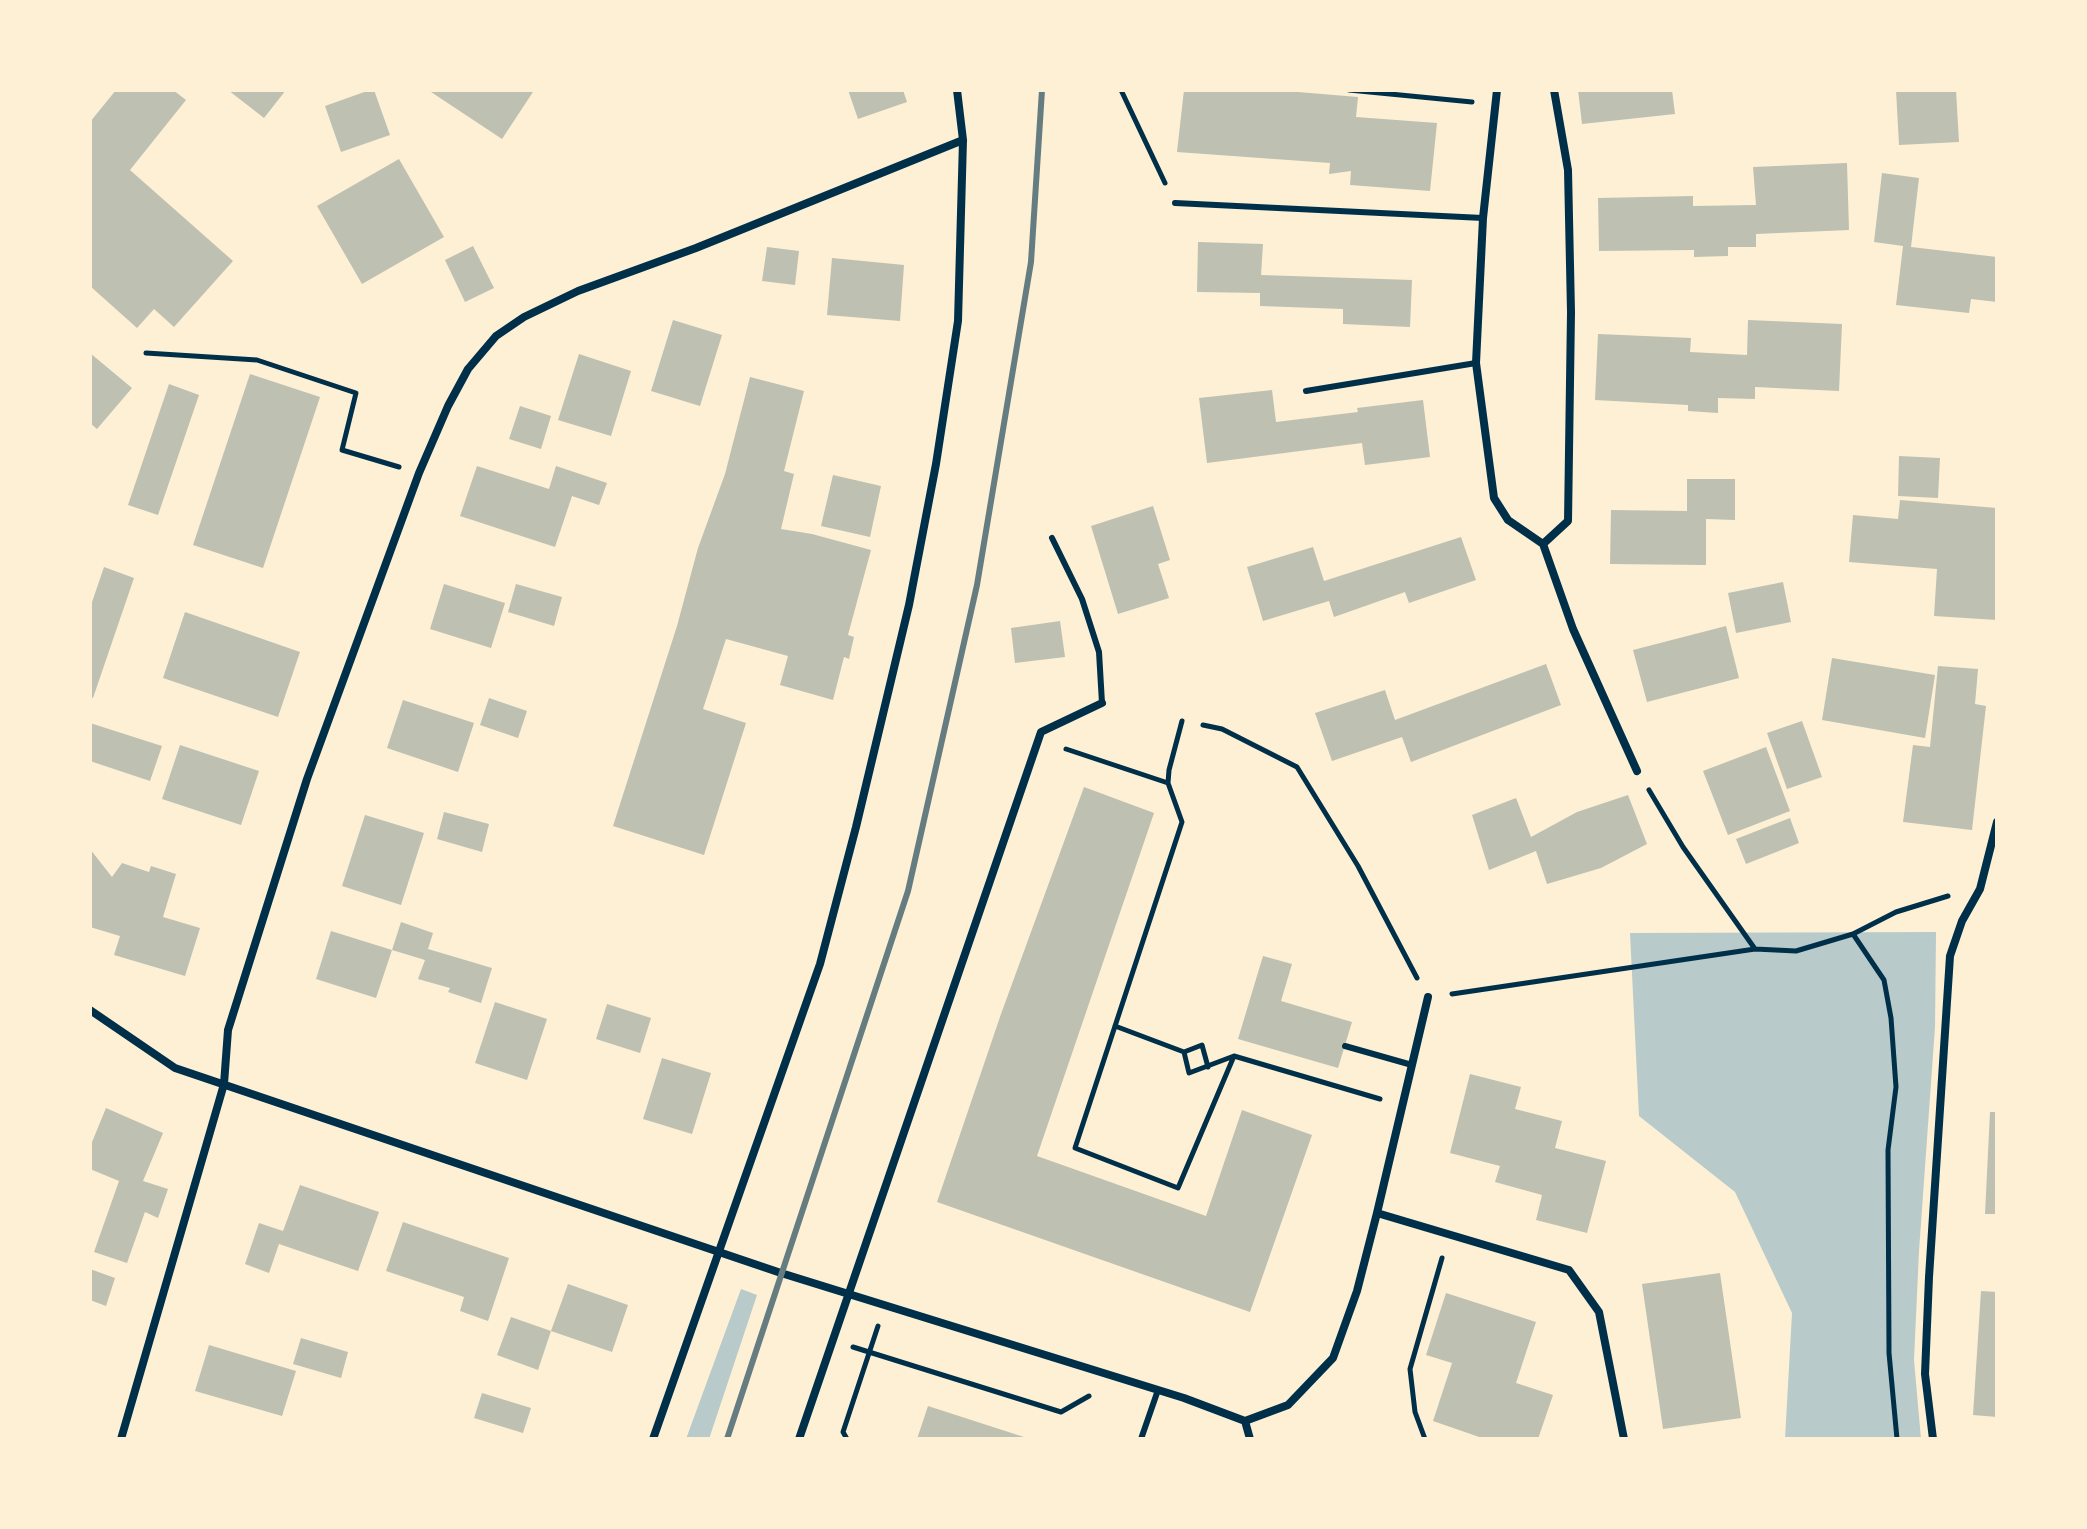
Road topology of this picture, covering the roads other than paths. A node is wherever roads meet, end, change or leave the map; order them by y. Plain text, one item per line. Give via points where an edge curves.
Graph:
1 (957, 90) edge
2 (1497, 90) edge
3 (1554, 90) edge
4 (963, 140) junction
5 (1175, 203) road end
6 (1483, 218) junction
7 (1476, 363) junction
8 (1306, 391) dead end
9 (1052, 538) dead end
10 (1543, 544) junction
11 (1102, 703) joint
12 (1637, 771) road end
13 (1997, 822) edge
14 (1428, 997) road end
15 (90, 1010) edge
16 (1345, 1046) dead end
17 (1412, 1065) junction
18 (224, 1084) junction
19 (1377, 1213) junction
20 (719, 1252) junction
21 (848, 1294) junction
22 (1158, 1390) junction
23 (1245, 1421) junction
24 (121, 1439) edge
25 (653, 1439) edge
26 (799, 1439) edge
27 (1141, 1439) edge
28 (1250, 1439) edge
29 (1624, 1439) edge
30 (1933, 1439) edge

1 - 4 street
2 - 6 street
3 - 10 street via 1568,170 1568,521
4 - 18 street via 578,291 496,336 468,369 419,473 302,794 228,1030
4 - 20 street via 958,321 909,605 820,964
5 - 6 lane
6 - 7 street
7 - 8 lane
7 - 10 street via 1494,498 1508,520
9 - 11 lane via 1082,599 1099,652
10 - 12 street via 1573,629
11 - 21 street via 1041,732
13 - 30 street via 1980,889 1950,956 1925,1374
14 - 17 street
15 - 18 street via 175,1068
16 - 17 lane
17 - 19 street
18 - 20 street
18 - 24 street
19 - 23 street via 1333,1358 1288,1405
19 - 29 street via 1569,1270 1599,1312
20 - 21 street
20 - 25 street
21 - 22 street
21 - 26 street
22 - 23 street
22 - 27 lane
23 - 28 street

